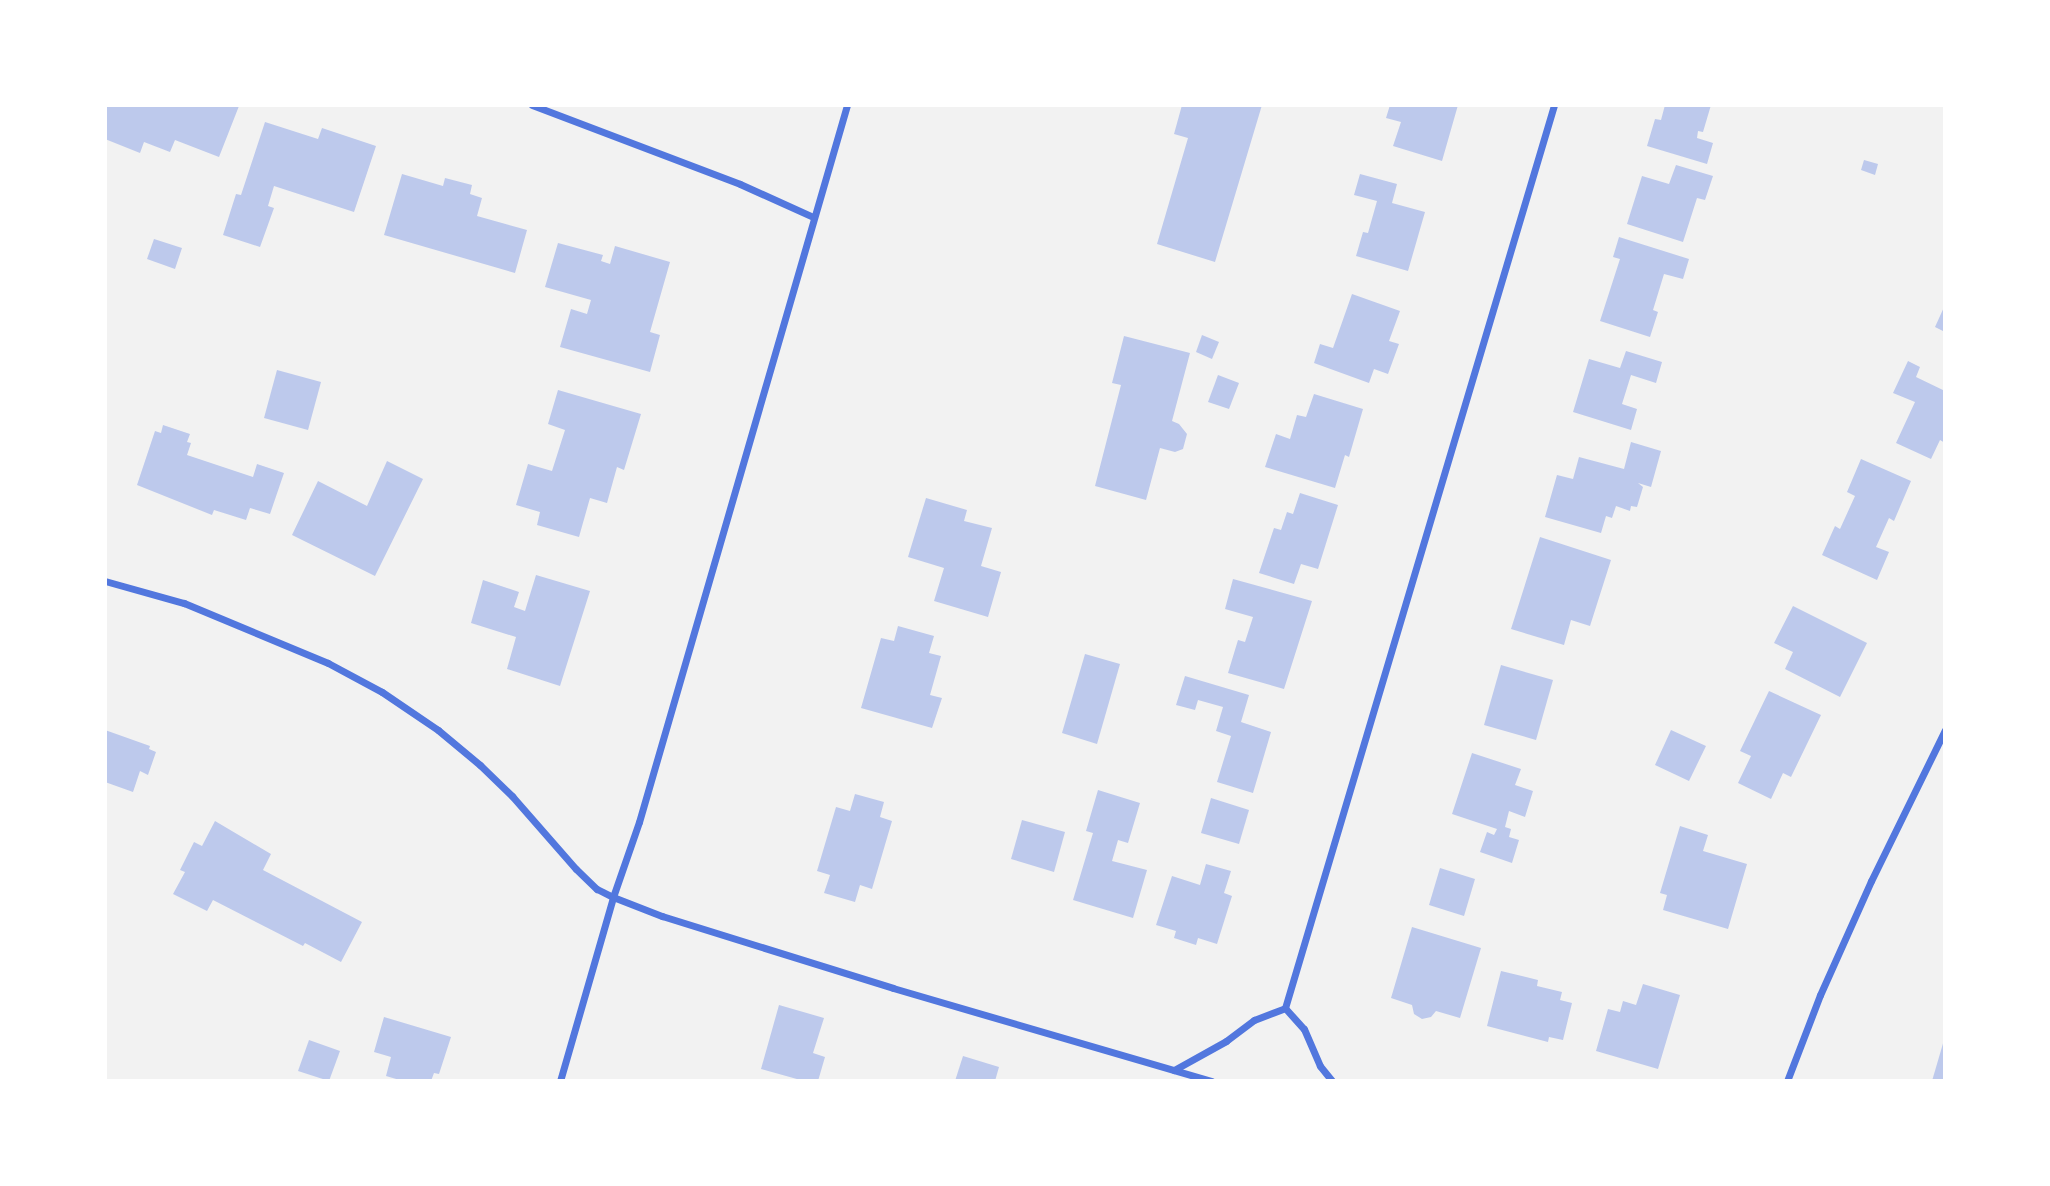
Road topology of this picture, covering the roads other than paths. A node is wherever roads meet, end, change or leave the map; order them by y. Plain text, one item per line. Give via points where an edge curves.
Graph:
1 (532, 105) edge
2 (846, 105) edge
3 (1554, 105) edge
4 (813, 217) junction
5 (105, 581) edge
6 (1945, 730) edge
7 (613, 897) junction
8 (1285, 1008) junction
9 (1173, 1070) junction
10 (560, 1081) edge
11 (1212, 1081) edge
12 (1332, 1081) edge
13 (1787, 1081) edge

1 - 4 street via 740,184
2 - 4 street
3 - 8 street
4 - 7 street via 639,822
5 - 7 street via 184,603 328,663 382,692 480,765 576,869
6 - 13 street via 1865,893
7 - 9 street via 744,942
7 - 10 street
8 - 9 street via 1254,1020
8 - 12 street via 1304,1028 1320,1066
9 - 11 street

